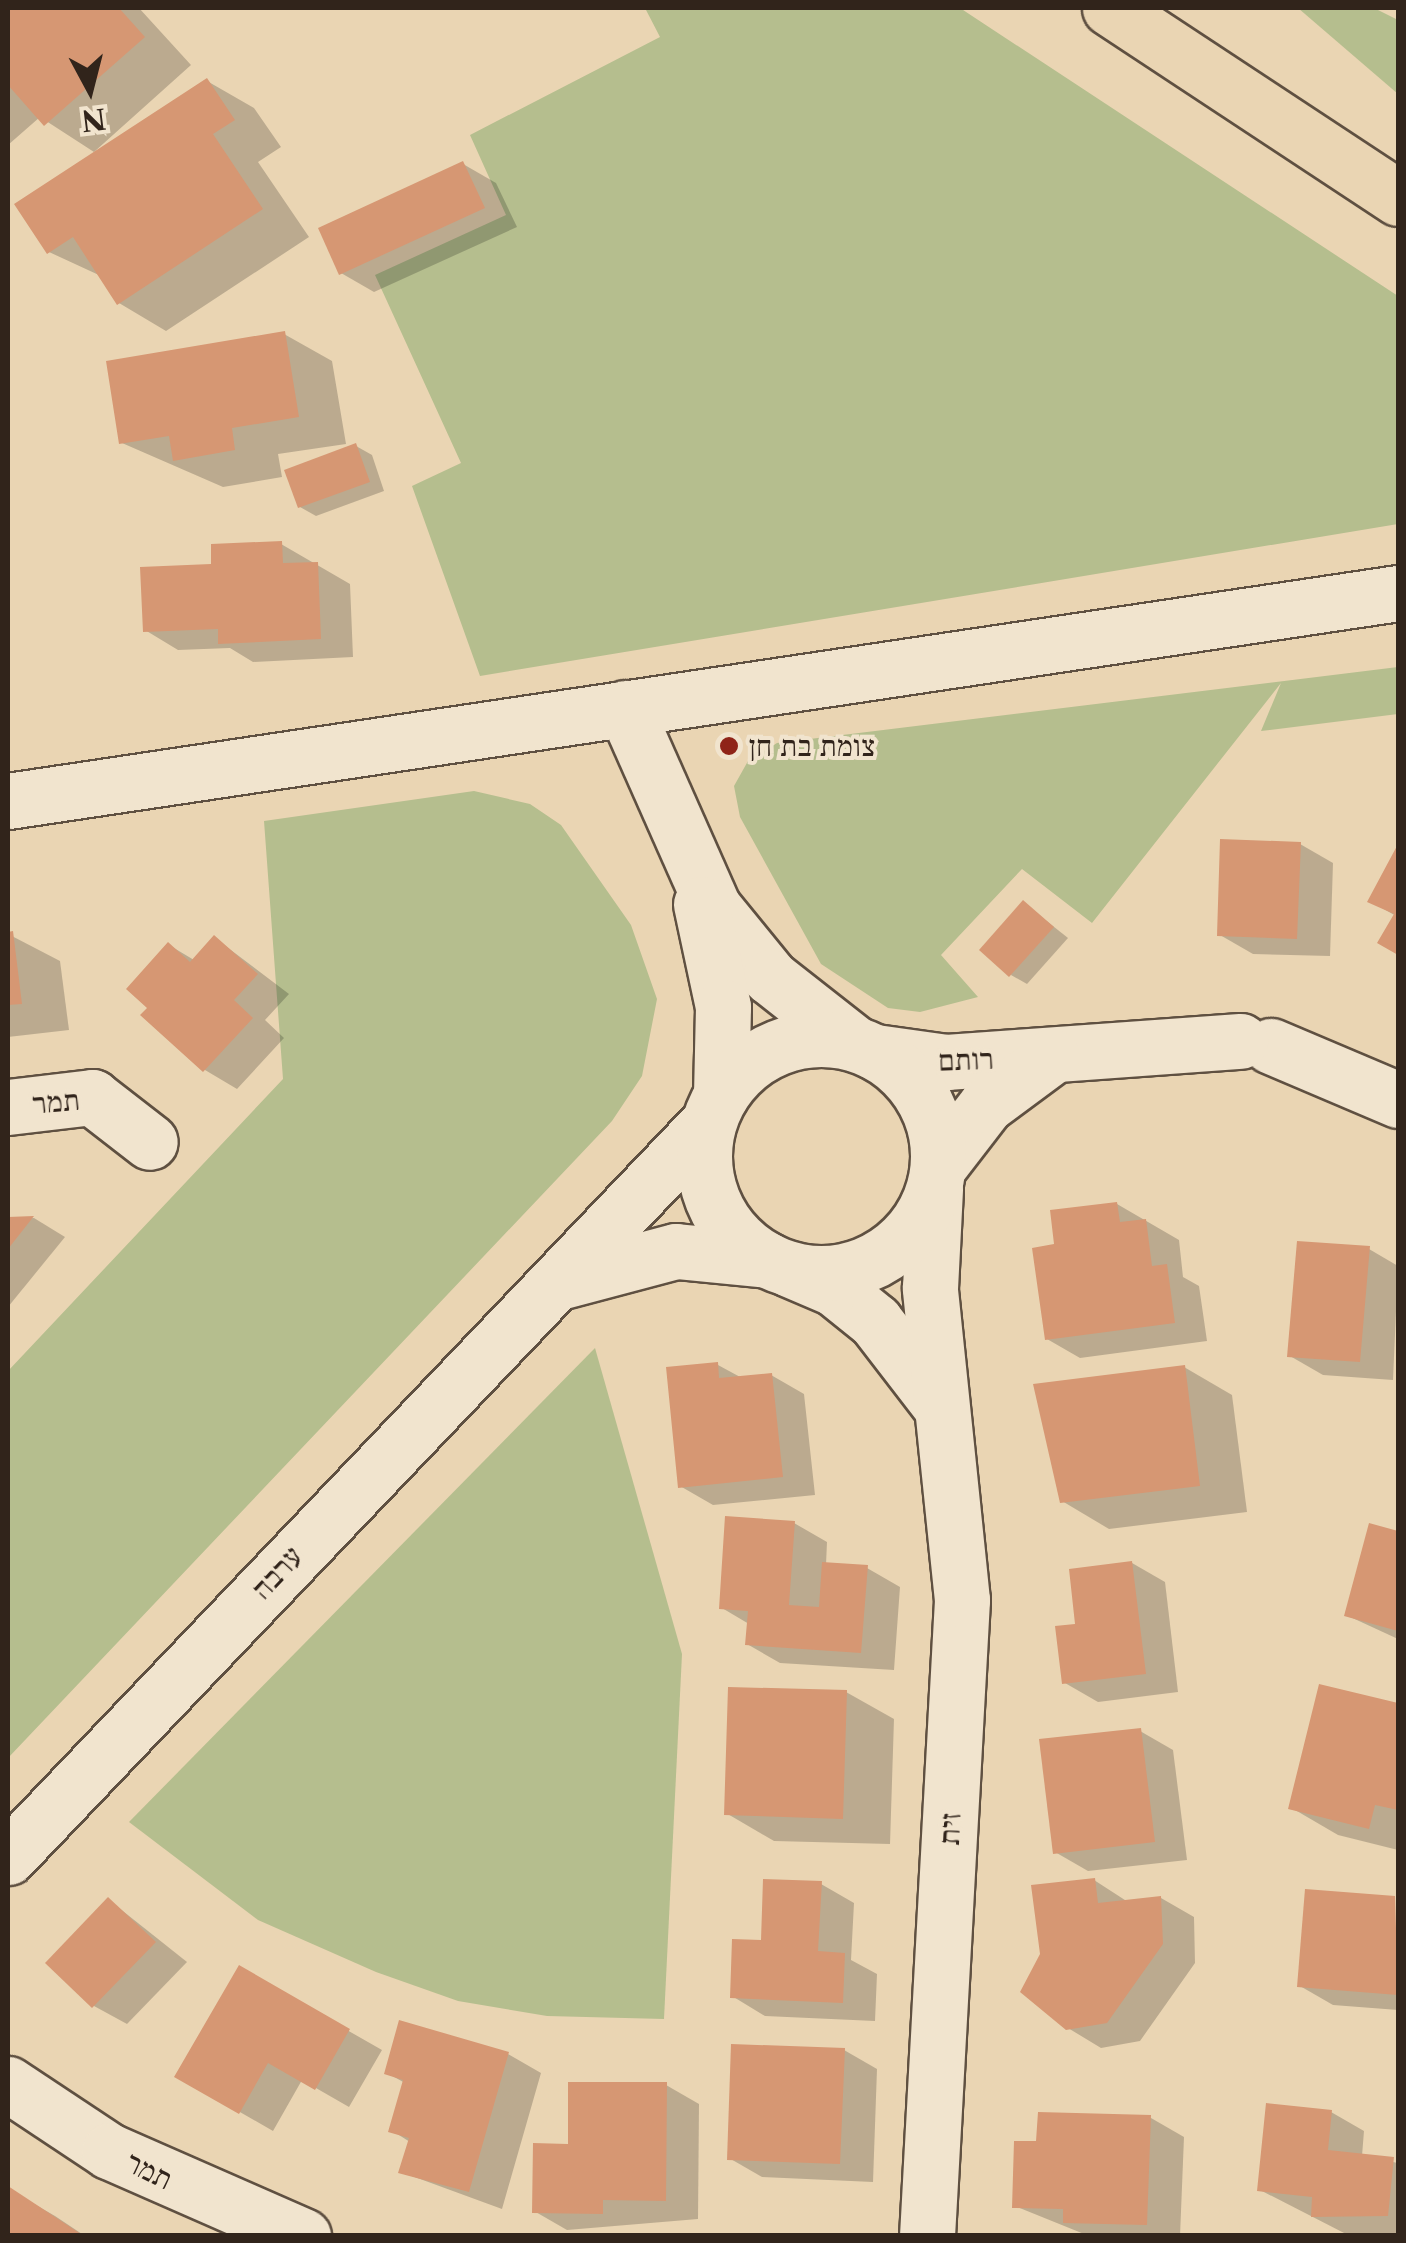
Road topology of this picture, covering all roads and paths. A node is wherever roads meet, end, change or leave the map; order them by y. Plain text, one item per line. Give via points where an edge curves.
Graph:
1 (1110, 8) edge
2 (1398, 198) edge
3 (1398, 593) edge
4 (625, 708) junction
5 (8, 801) edge
6 (697, 881) junction
7 (864, 1047) junction
8 (1059, 1052) junction
9 (1398, 1100) edge
10 (8, 1107) edge
11 (715, 1109) junction
12 (150, 1142) dead end
13 (937, 1177) junction
14 (778, 1265) junction
15 (547, 1289) junction
16 (948, 1423) junction
17 (8, 1858) edge
18 (8, 2084) edge
19 (302, 2236) edge
20 (927, 2236) edge

1 - 2 highway
3 - 4 street
4 - 5 street
4 - 6 street
6 - 7 street via 770,976
6 - 11 street via 723,1008
7 - 8 street, רותם via 935,1062
7 - 11 street via 783,1044
7 - 13 street via 924,1097
8 - 9 street, רותם via 1256,1043
8 - 13 street, רותם via 986,1105
10 - 12 street, תמר via 92,1096
11 - 14 street via 714,1204 732,1233
11 - 15 street, ערבה
13 - 14 street via 914,1228 880,1258 835,1272
13 - 16 street, זית via 928,1261
14 - 15 street, ערבה via 703,1250 649,1254
14 - 16 street via 834,1288 875,1322
15 - 17 street, ערבה
16 - 20 street, זית via 961,1636
18 - 19 street, תמר via 109,2150

